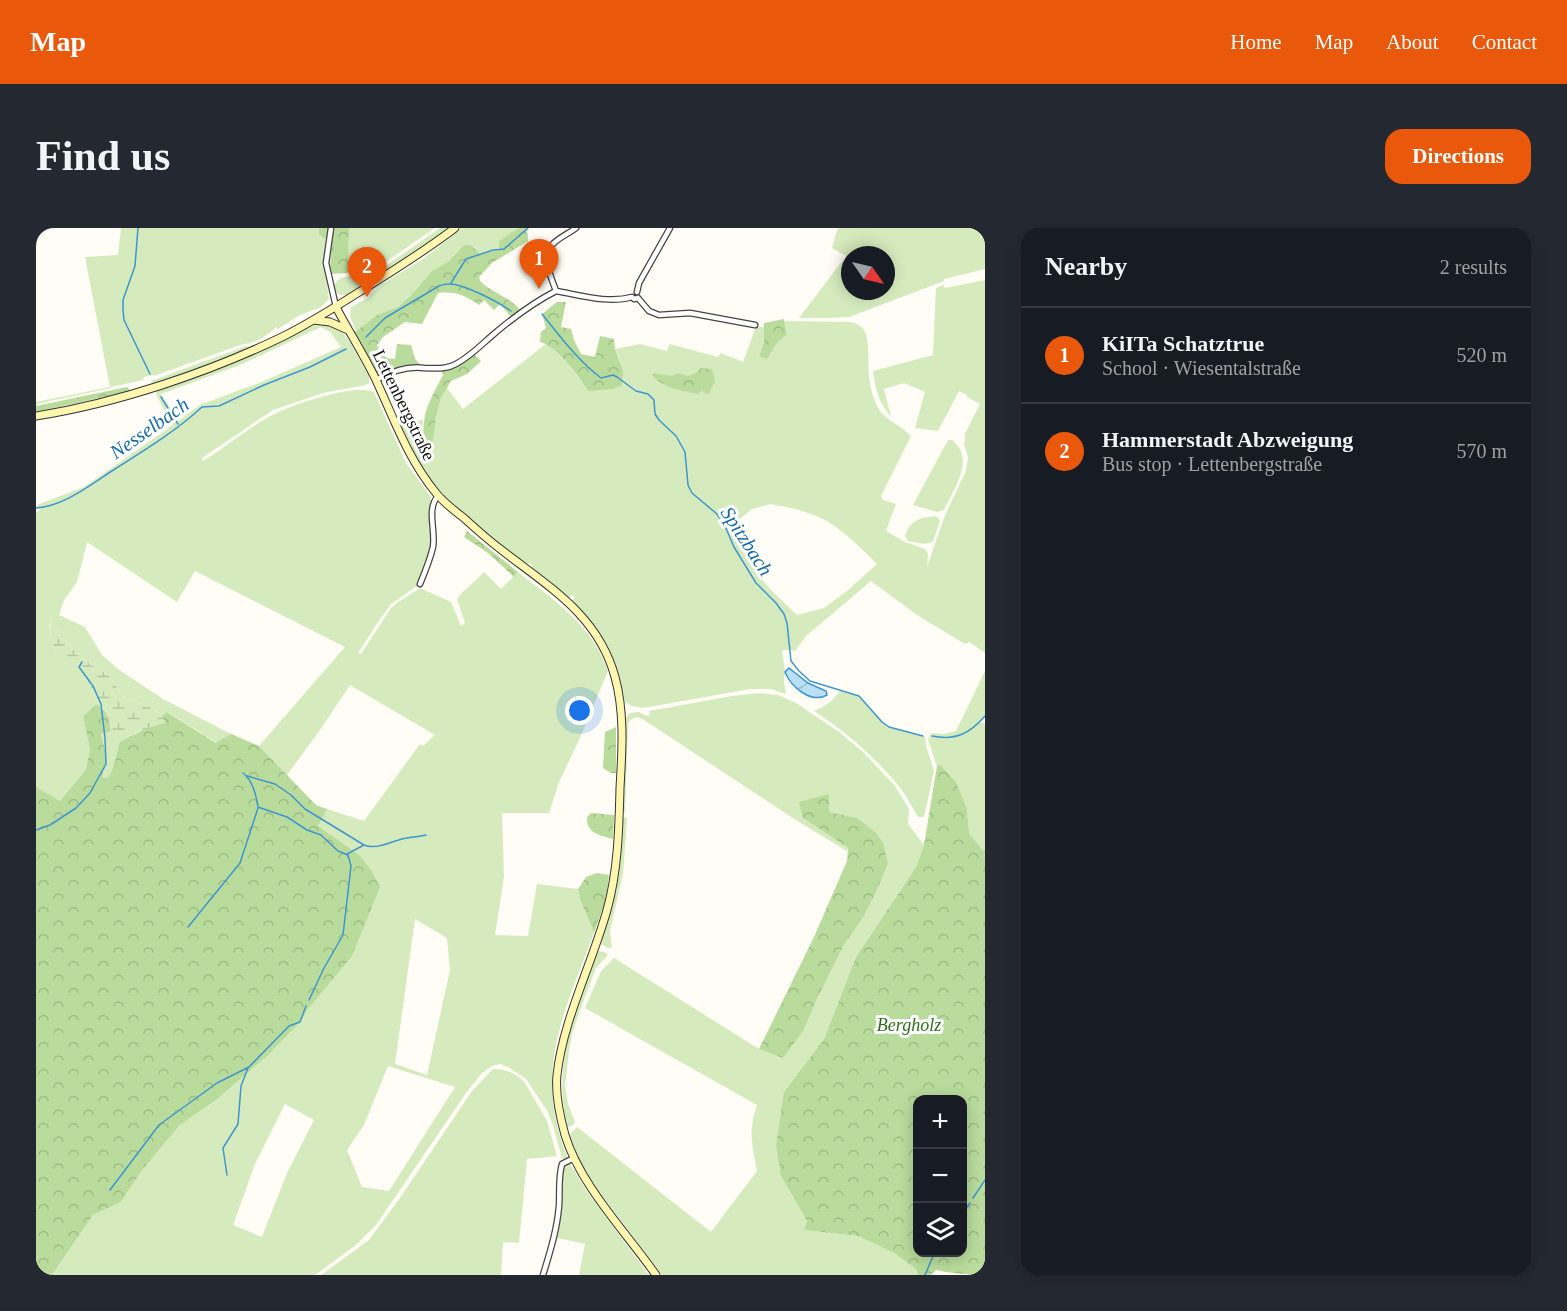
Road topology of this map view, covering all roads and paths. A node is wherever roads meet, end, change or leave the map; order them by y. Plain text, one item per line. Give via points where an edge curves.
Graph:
1 (331, 228) edge
2 (455, 228) edge
3 (576, 228) edge
4 (670, 228) edge
5 (556, 291) junction
6 (635, 297) junction
7 (336, 307) junction
8 (313, 320) junction
9 (755, 325) dead end
10 (350, 331) junction
11 (376, 380) junction
12 (36, 416) edge
13 (438, 496) junction
14 (420, 584) dead end
15 (574, 1158) junction
16 (543, 1275) edge
17 (656, 1275) edge

1 - 7 street via 326,263
2 - 7 street
3 - 5 street via 552,245 548,255
4 - 6 street
5 - 6 street via 613,300
5 - 11 street via 454,366 400,370
6 - 9 street via 659,315 690,313
7 - 8 street
7 - 10 street, Lettenbergstraße
8 - 10 street via 335,323
8 - 12 street via 220,364 151,388
10 - 11 street, Lettenbergstraße
11 - 13 street, Lettenbergstraße via 410,455
13 - 14 street via 432,505 432,548
13 - 15 street, Lettenbergstraße via 582,615 609,657 619,692 621,764 615,864 608,906 566,1031 557,1077 565,1137
15 - 16 street via 562,1164 556,1228
15 - 17 street, Lettenbergstraße

